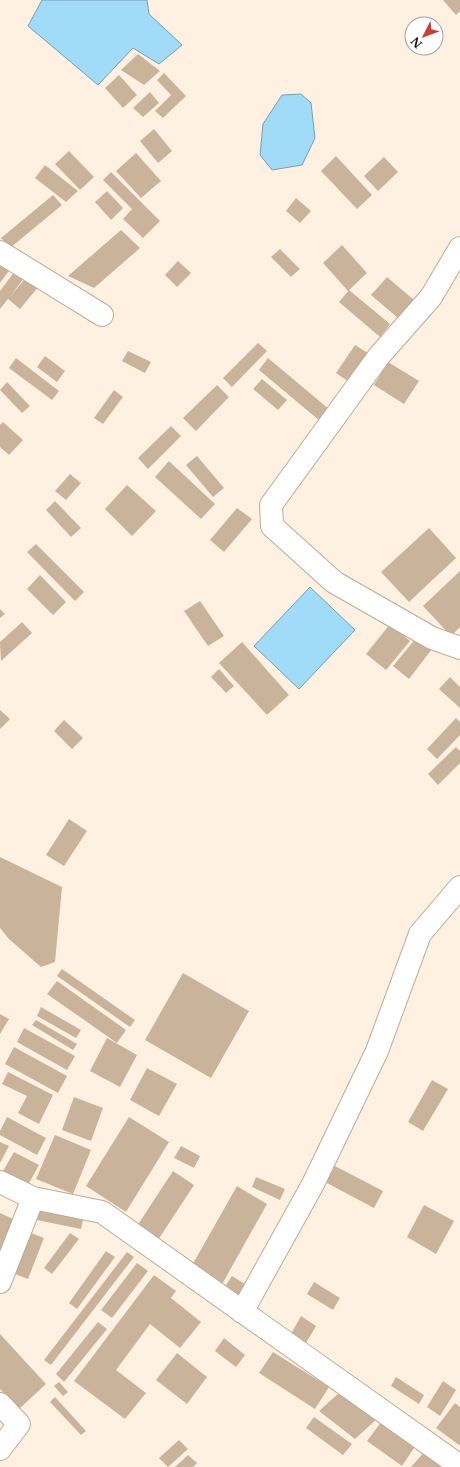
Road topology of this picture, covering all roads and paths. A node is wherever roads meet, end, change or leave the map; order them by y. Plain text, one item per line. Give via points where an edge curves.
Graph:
1 (460, 248) edge
2 (0, 252) edge
3 (102, 315) dead end
4 (460, 648) edge
5 (460, 887) edge
6 (0, 1182) edge
7 (33, 1198) junction
8 (0, 1282) edge
9 (242, 1312) junction
10 (0, 1404) edge
11 (0, 1449) edge
12 (455, 1465) edge

1 - 4 street via 431,297 379,356 271,505 272,526 334,582 432,638
2 - 3 street
5 - 9 street via 420,934 377,1051 313,1184
6 - 7 street
7 - 8 street
7 - 9 street via 102,1212
9 - 12 street
10 - 11 street via 18,1424

